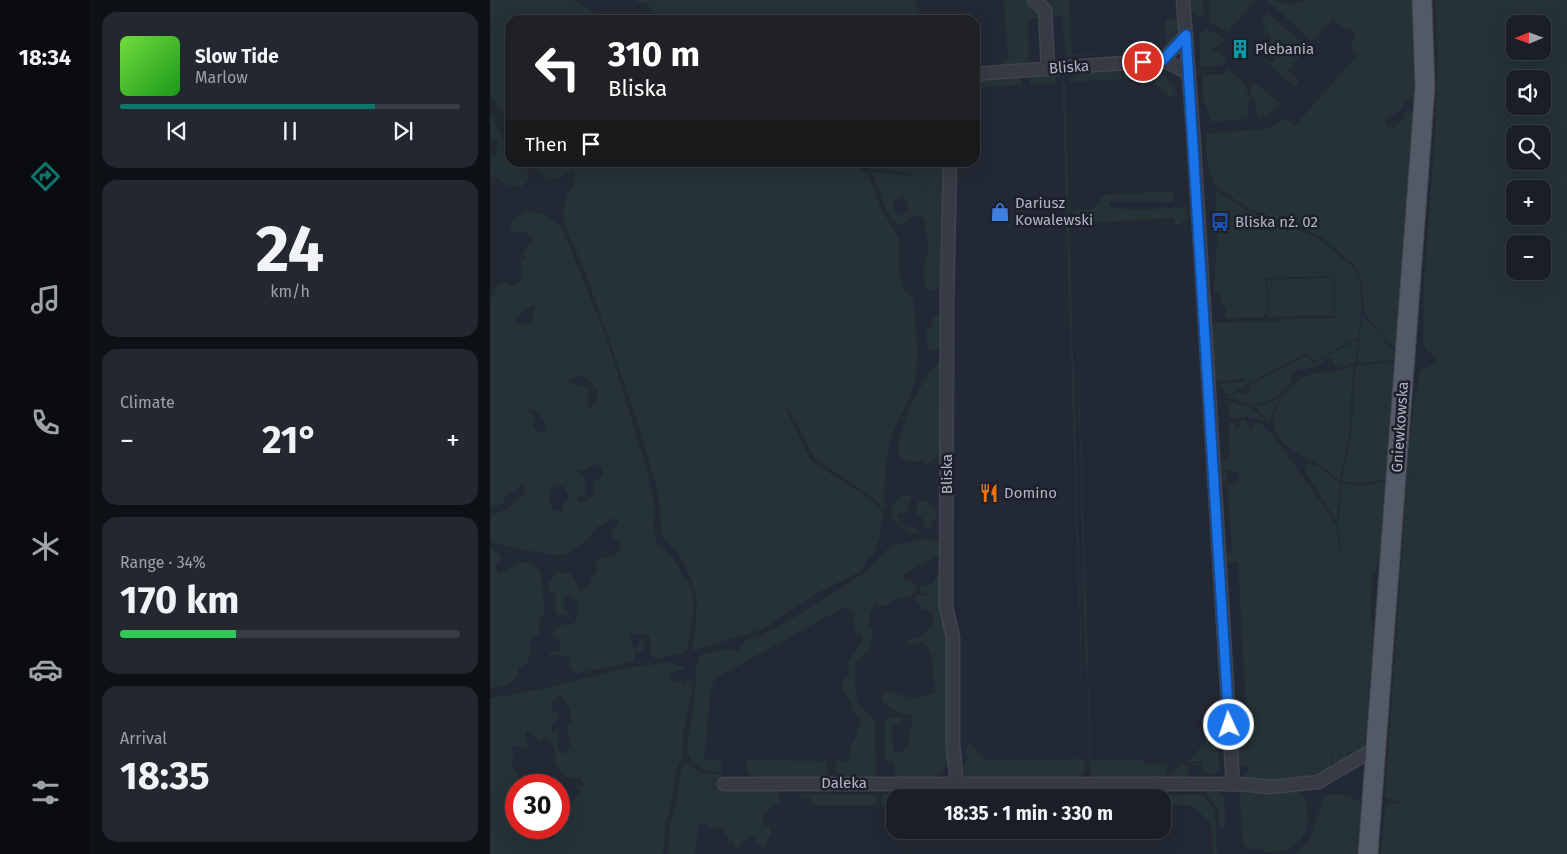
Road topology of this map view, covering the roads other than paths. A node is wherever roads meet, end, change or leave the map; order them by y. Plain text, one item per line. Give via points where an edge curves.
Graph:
1 (1034, 0) edge
2 (1183, 0) edge
3 (1422, 0) edge
4 (1186, 35) junction
5 (1163, 60) junction
6 (1048, 68) junction
7 (980, 74) edge
8 (1189, 74) junction
9 (950, 167) edge
10 (1376, 748) junction
11 (724, 784) dead end
12 (957, 784) junction
13 (1233, 785) junction
14 (1368, 854) edge

1 - 6 street via 1045,10
2 - 4 street
3 - 10 main road, Gniewkowska via 1425,87
4 - 5 street
4 - 8 street
5 - 6 street, Bliska
5 - 8 street
6 - 7 street, Bliska
8 - 13 street
9 - 12 street, Bliska via 946,607 953,637
10 - 13 street, Daleka via 1318,782 1270,787
10 - 14 main road, Gniewkowska
11 - 12 street, Daleka
12 - 13 street, Daleka

